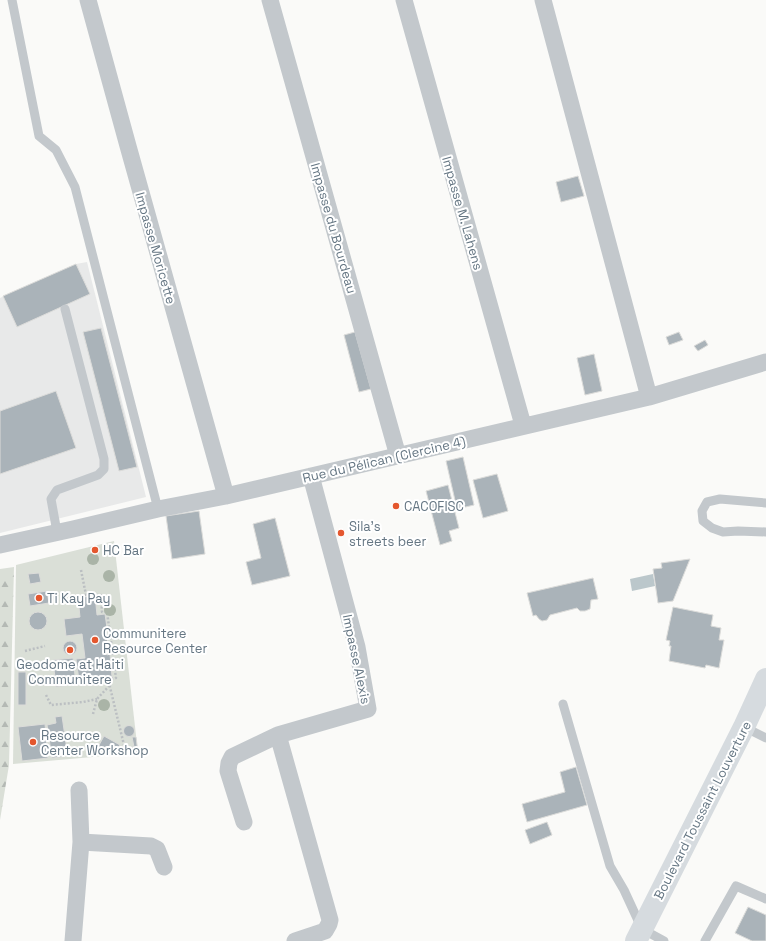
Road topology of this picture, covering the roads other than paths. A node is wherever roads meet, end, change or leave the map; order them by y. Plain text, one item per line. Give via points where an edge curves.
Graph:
1 (12, 0) edge
2 (88, 0) edge
3 (270, 0) edge
4 (404, 0) edge
5 (543, 0) edge
6 (66, 309) dead end
7 (766, 362) edge
8 (649, 396) junction
9 (523, 426) junction
10 (398, 456) junction
11 (311, 476) junction
12 (226, 496) junction
13 (766, 503) edge
14 (158, 509) junction
15 (57, 532) junction
16 (766, 532) edge
17 (0, 545) edge
18 (766, 679) edge
19 (563, 704) dead end
20 (744, 728) junction
21 (278, 735) junction
22 (766, 738) edge
23 (79, 790) dead end
24 (244, 822) dead end
25 (81, 842) junction
26 (164, 867) dead end
27 (766, 899) edge
28 (639, 935) edge
29 (72, 941) edge
30 (295, 941) edge
31 (664, 941) edge
32 (705, 941) edge

1 - 14 lane via 39,136 56,150 75,187
2 - 12 street, Impasse Moricette
3 - 10 street, Impasse du Bourdeau
4 - 9 street, Impasse M. Lahens
5 - 8 street
6 - 15 lane via 104,459 104,469 98,475 57,490 51,499
7 - 8 street, Rue du Pélican (Clercine 4)
8 - 9 street, Rue du Pélican (Clercine 4)
9 - 10 street, Rue du Pélican (Clercine 4)
10 - 11 street, Rue du Pélican (Clercine 4)
11 - 12 street, Rue du Pélican (Clercine 4)
11 - 21 street, Impasse Alexis via 357,647 368,709
12 - 14 street, Rue du Pélican (Clercine 4)
13 - 16 lane via 720,499 707,502 702,511 703,522 723,532
14 - 15 street, Rue du Pélican (Clercine 4)
15 - 17 street, Rue du Pélican (Clercine 4)
18 - 20 main road, Boulevard Toussaint Louverture
19 - 28 lane via 610,866 624,890
20 - 22 lane
20 - 28 main road, Boulevard Toussaint Louverture
21 - 24 street via 232,757 229,763 228,771
21 - 30 street via 330,920 324,930
23 - 25 street
25 - 26 street via 151,846 157,849
25 - 29 street
27 - 32 lane via 736,886
28 - 31 lane

